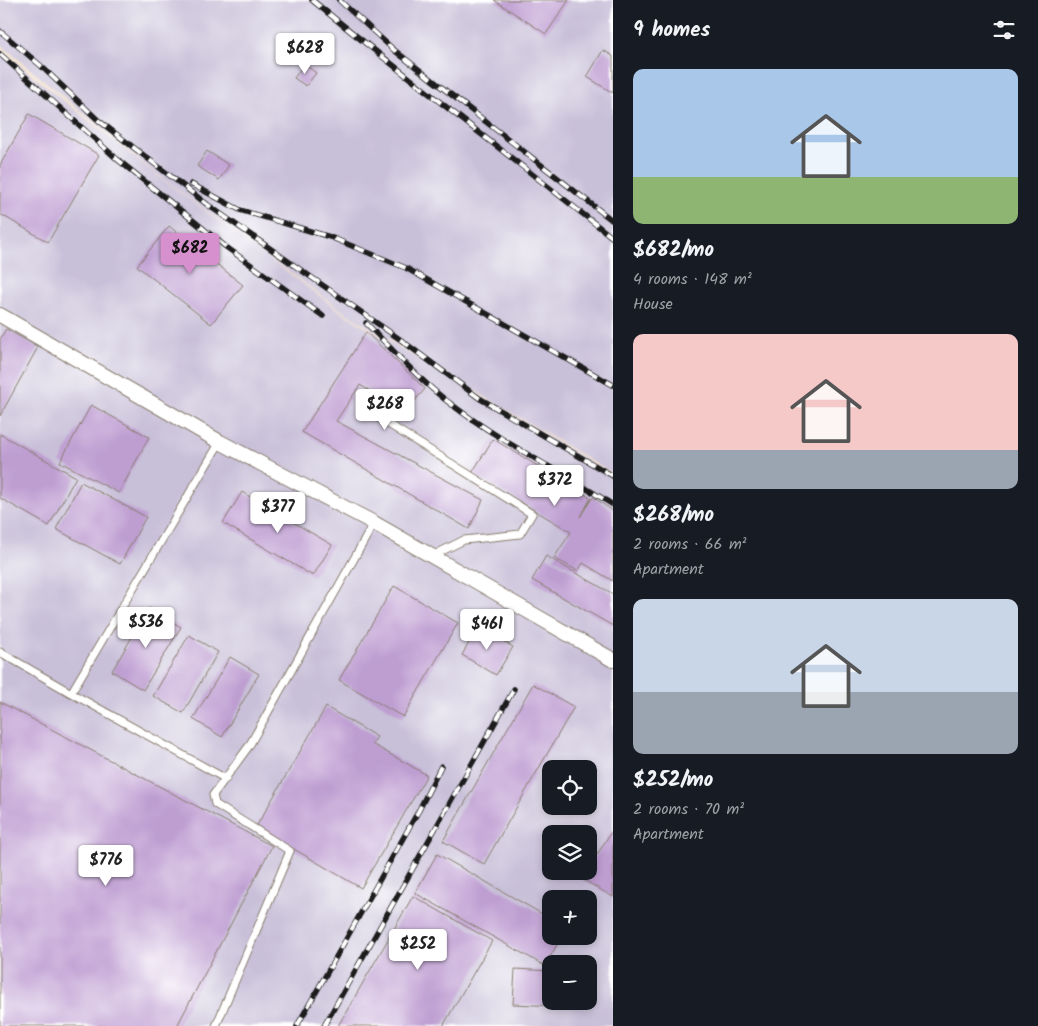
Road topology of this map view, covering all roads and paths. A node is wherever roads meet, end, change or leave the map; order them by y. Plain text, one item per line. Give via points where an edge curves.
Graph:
1 (0, 315) edge
2 (366, 410) dead end
3 (220, 442) junction
4 (374, 523) junction
5 (432, 556) junction
6 (0, 652) edge
7 (613, 660) edge
8 (72, 693) junction
9 (226, 778) junction
10 (216, 1026) edge

1 - 3 street
2 - 5 lane via 532,514 520,534 464,540
3 - 4 street
3 - 8 lane
4 - 5 street
4 - 9 lane via 248,746
5 - 7 street
6 - 8 lane
8 - 9 lane
9 - 10 lane via 213,795 215,804 290,851

